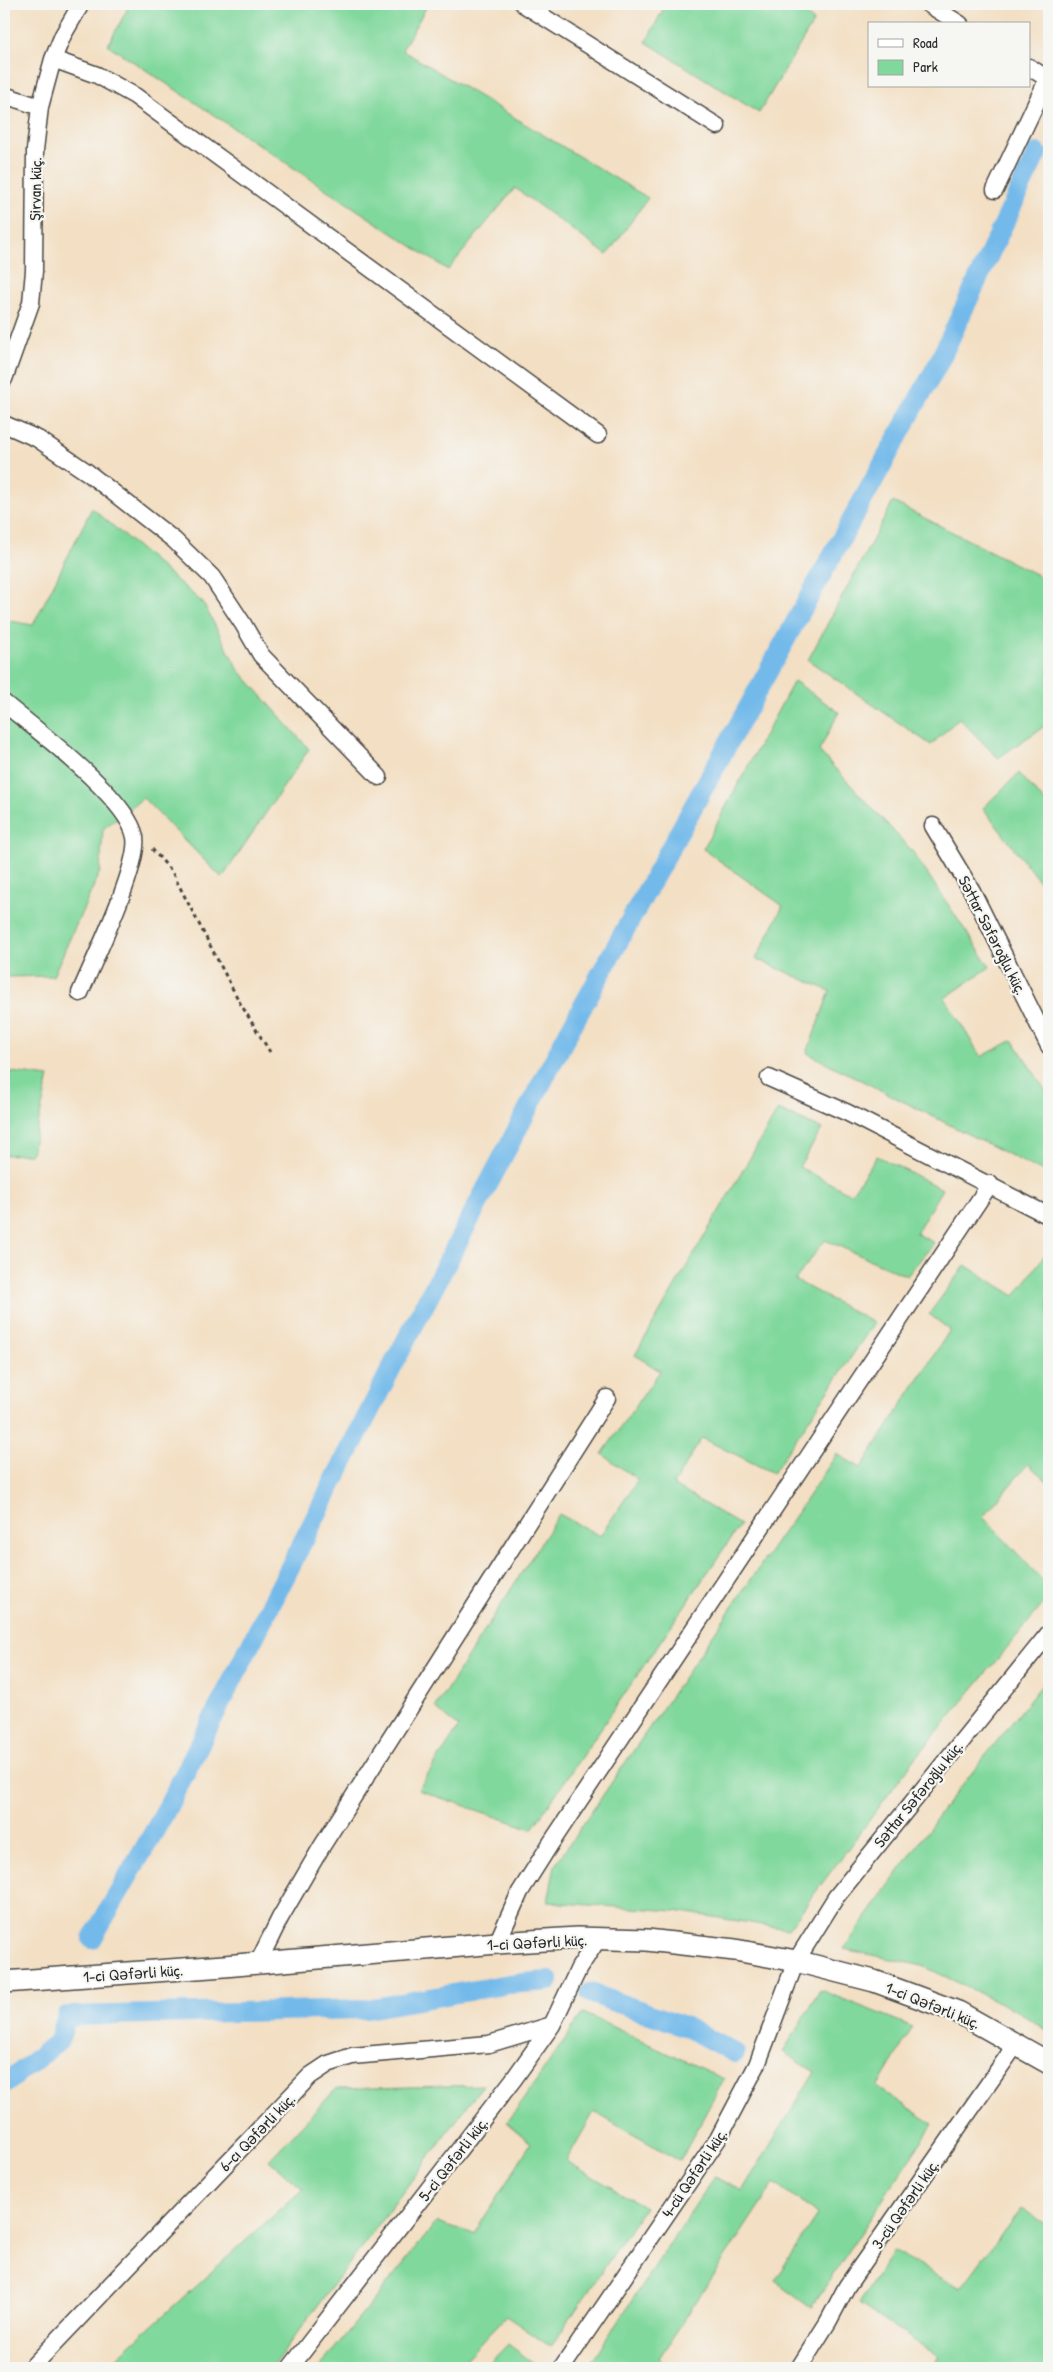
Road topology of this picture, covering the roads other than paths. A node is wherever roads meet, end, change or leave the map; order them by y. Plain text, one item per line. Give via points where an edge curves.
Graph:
1 (81, 4) edge
2 (523, 4) edge
3 (928, 4) edge
4 (957, 22) edge
5 (53, 59) junction
6 (1030, 68) edge
7 (1049, 77) edge
8 (4, 95) edge
9 (40, 107) junction
10 (717, 126) dead end
11 (995, 190) dead end
12 (4, 379) edge
13 (4, 424) edge
14 (598, 435) dead end
15 (4, 702) edge
16 (379, 776) dead end
17 (933, 826) dead end
18 (80, 993) dead end
19 (1049, 1046) edge
20 (769, 1078) dead end
21 (990, 1184) junction
22 (1049, 1216) edge
23 (607, 1398) dead end
24 (1049, 1633) edge
25 (598, 1939) junction
26 (497, 1943) junction
27 (796, 1961) junction
28 (258, 1963) junction
29 (4, 1982) edge
30 (552, 2025) junction
31 (1018, 2043) junction
32 (1049, 2062) edge
33 (30, 2368) edge
34 (290, 2368) edge
35 (562, 2368) edge
36 (799, 2368) edge

1 - 5 street, Şirvan küç. via 62,35
2 - 10 street
3 - 4 street
5 - 9 street, Şirvan küç.
5 - 14 street via 97,75 135,96
6 - 7 street
7 - 11 street
8 - 9 street
9 - 12 street, Şirvan küç. via 35,150 31,303
13 - 16 street via 38,440 87,472 174,540 212,578 261,655
15 - 18 street via 106,790 126,816 135,837 132,868
17 - 19 street, Səttar Səfəroğlu küç. via 972,891
20 - 21 street via 848,1113
21 - 22 street
21 - 26 street via 551,1843 520,1892
23 - 28 street via 322,1846
24 - 27 street, Səttar Səfəroğlu küç. via 836,1897
25 - 26 street, 1-ci Qəfərli küç.
25 - 27 street, 1-ci Qəfərli küç. via 648,1940 725,1948
25 - 30 street, 5-ci Qəfərli küç. via 578,1968
26 - 28 street, 1-ci Qəfərli küç.
27 - 31 street, 1-ci Qəfərli küç. via 874,1981 948,2009
27 - 35 street, 4-cü Qəfərli küç. via 757,2065 718,2139
28 - 29 street, 1-ci Qəfərli küç.
30 - 33 street, 6-cı Qəfərli küç. via 490,2044 352,2056 328,2064 310,2076
30 - 34 street, 5-ci Qəfərli küç. via 489,2112
31 - 32 street, 1-ci Qəfərli küç.
31 - 36 street, 3-cü Qəfərli küç. via 847,2286

